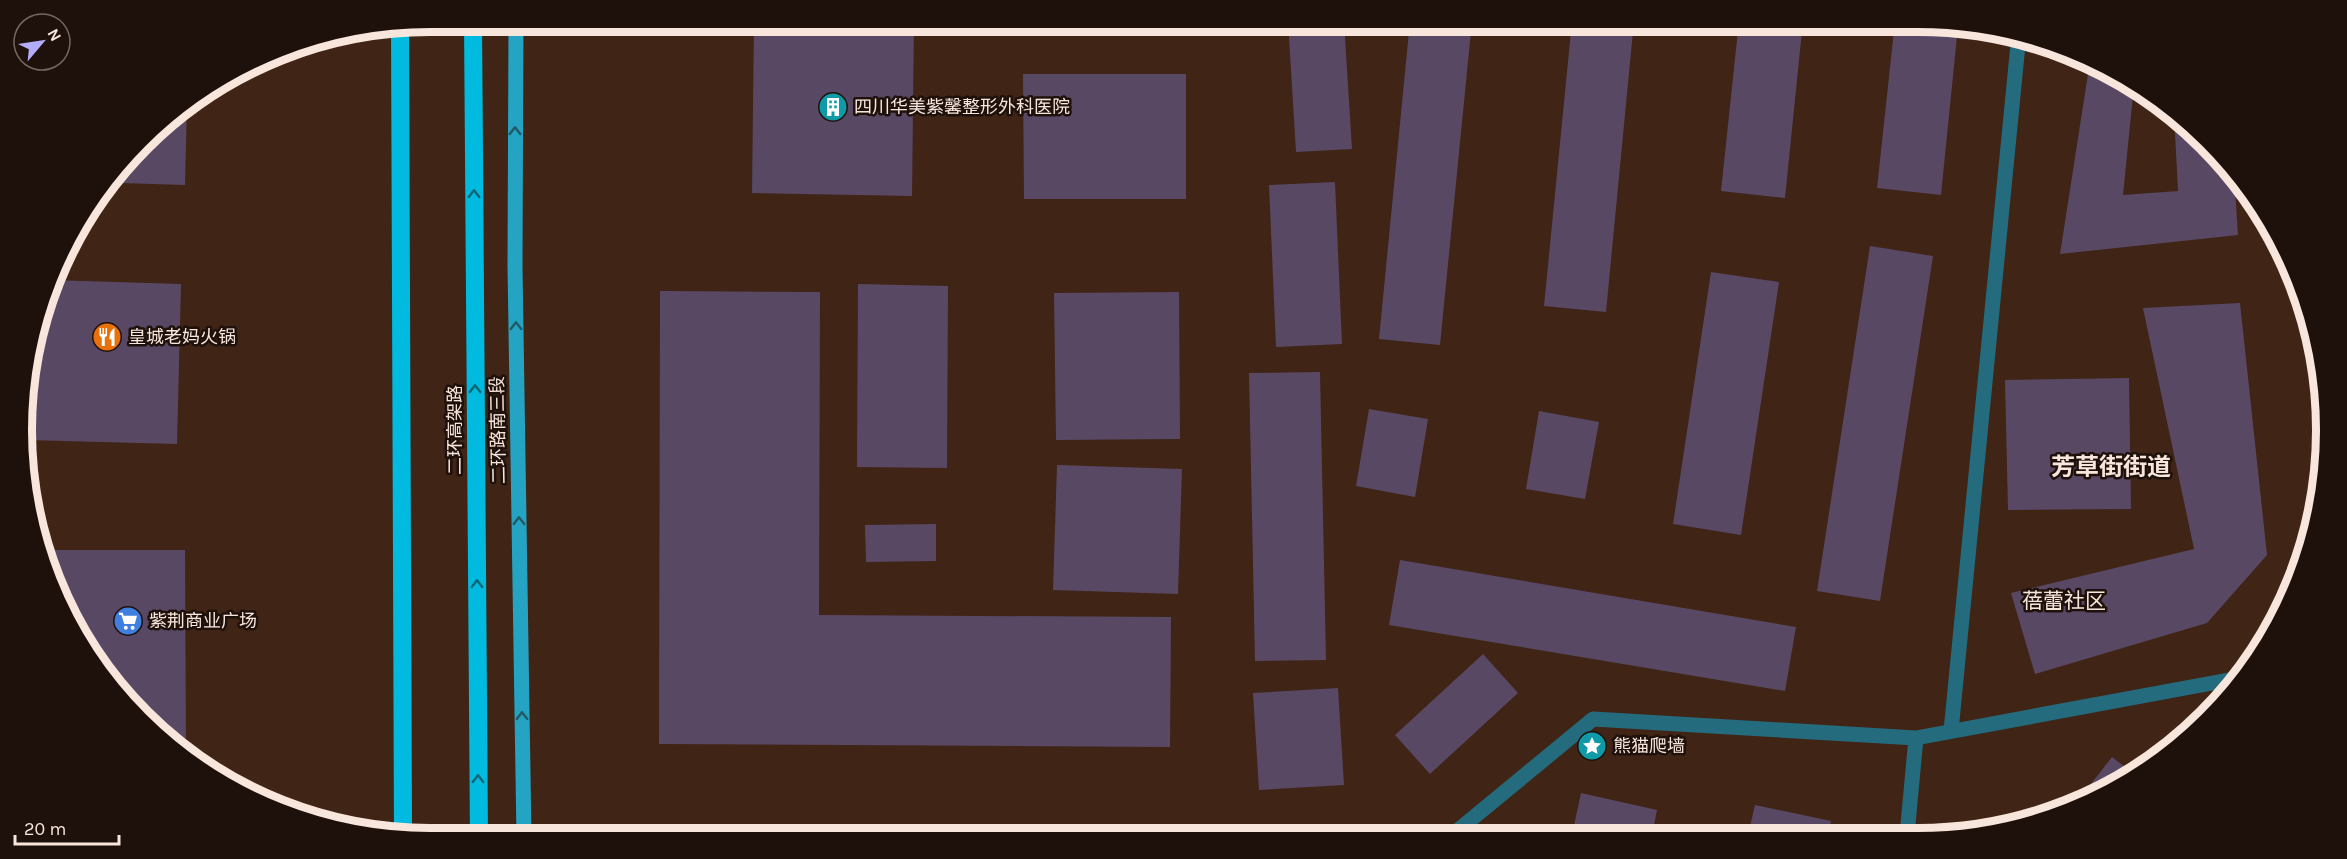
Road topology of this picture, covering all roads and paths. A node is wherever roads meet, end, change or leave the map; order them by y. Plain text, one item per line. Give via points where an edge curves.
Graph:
1 (401, 32) edge
2 (401, 32) edge
3 (473, 32) edge
4 (516, 32) edge
5 (2018, 44) edge
6 (2226, 680) edge
7 (1951, 731) junction
8 (1916, 738) junction
9 (396, 826) edge
10 (403, 827) edge
11 (479, 828) edge
12 (524, 828) edge
13 (1461, 828) edge
14 (1908, 828) edge

1 - 9 main road
2 - 10 highway
11 -> 3 highway, 二环高架路
12 -> 4 main road, 二环路南三段 via 515,266
5 - 7 street
6 - 7 street
7 - 8 street
8 - 13 street via 1593,719
8 - 14 street

